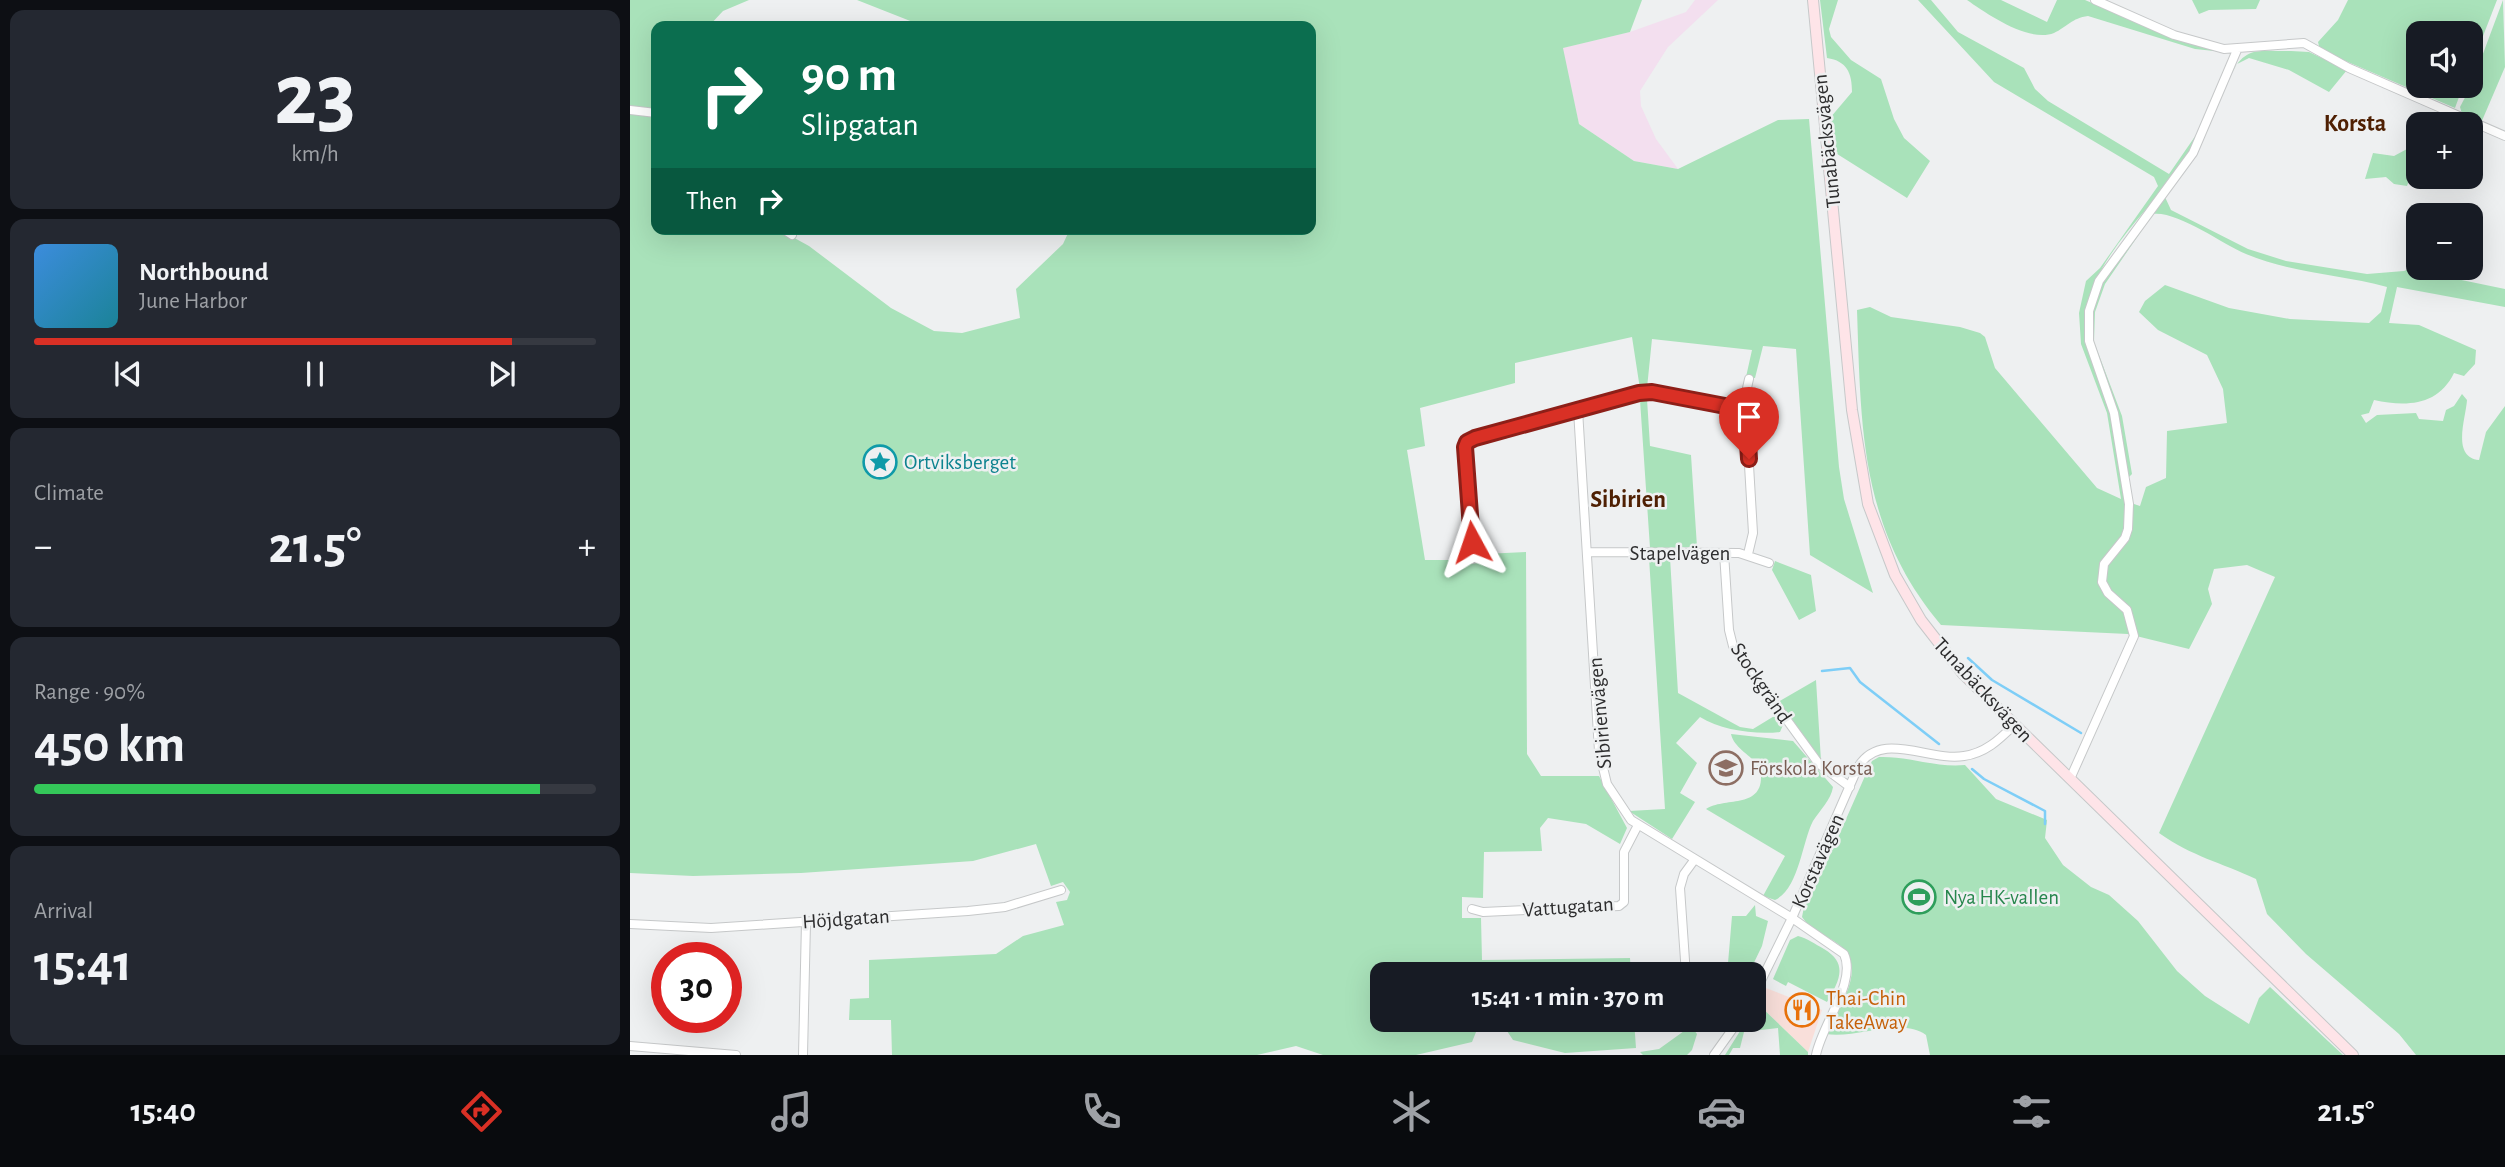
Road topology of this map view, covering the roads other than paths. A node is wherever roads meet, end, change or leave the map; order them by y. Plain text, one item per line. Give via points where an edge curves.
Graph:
1 (1813, 0) edge
2 (2095, 0) edge
3 (2237, 50) junction
4 (630, 110) edge
5 (651, 112) edge
6 (2505, 136) edge
7 (1749, 379) dead end
8 (1578, 410) junction
9 (1746, 410) junction
10 (1589, 552) junction
11 (1724, 553) junction
12 (1748, 554) junction
13 (1476, 558) dead end
14 (1769, 563) dead end
15 (2014, 726) junction
16 (2070, 779) junction
17 (1850, 787) junction
18 (1638, 825) junction
19 (1695, 859) junction
20 (1061, 890) dead end
21 (1472, 909) dead end
22 (1792, 918) junction
23 (806, 922) junction
24 (630, 924) edge
25 (1685, 962) edge
26 (1766, 971) edge
27 (1730, 1032) edge
28 (631, 1045) edge
29 (637, 1055) edge
30 (736, 1055) edge
31 (803, 1055) edge
32 (1714, 1055) edge
33 (1816, 1055) edge
34 (2353, 1055) edge

1 - 15 street, Tunabäcksvägen via 1852,410 1868,504 1895,575 1921,620 1963,674
2 - 3 street via 2174,35
3 - 6 street via 2304,43 2349,68
3 - 16 street via 2193,153 2099,281 2089,312 2089,341 2114,413 2129,505 2128,529 2104,564 2102,582 2127,610 2134,636
4 - 5 street
7 - 9 street
8 - 9 street via 1652,392
8 - 10 street, Sibirienvägen
8 - 13 street via 1467,442 1465,470
9 - 12 street via 1754,533
10 - 11 street, Stapelvägen
10 - 18 street, Sibirienvägen via 1602,769 1620,808
11 - 12 street, Stapelvägen
11 - 17 street, Stockgränd via 1733,646 1819,764
12 - 14 street, Stapelvägen
15 - 16 street, Tunabäcksvägen
15 - 17 street, Korstavägen via 1984,750 1960,757 1891,748 1874,751 1862,761
16 - 34 street, Tunabäcksvägen
17 - 22 street, Korstavägen
18 - 19 street, Sibirienvägen
18 - 21 street, Vattugatan via 1625,847 1627,892 1619,906
19 - 22 street, Sibirienvägen
19 - 25 street via 1680,881
20 - 23 street, Höjdgatan via 1005,907
22 - 26 street, Korstavägen
22 - 33 street, Sibirienvägen via 1843,954 1848,969
23 - 24 street, Höjdgatan via 711,928
23 - 31 street
27 - 32 street
28 - 29 street
28 - 30 street

